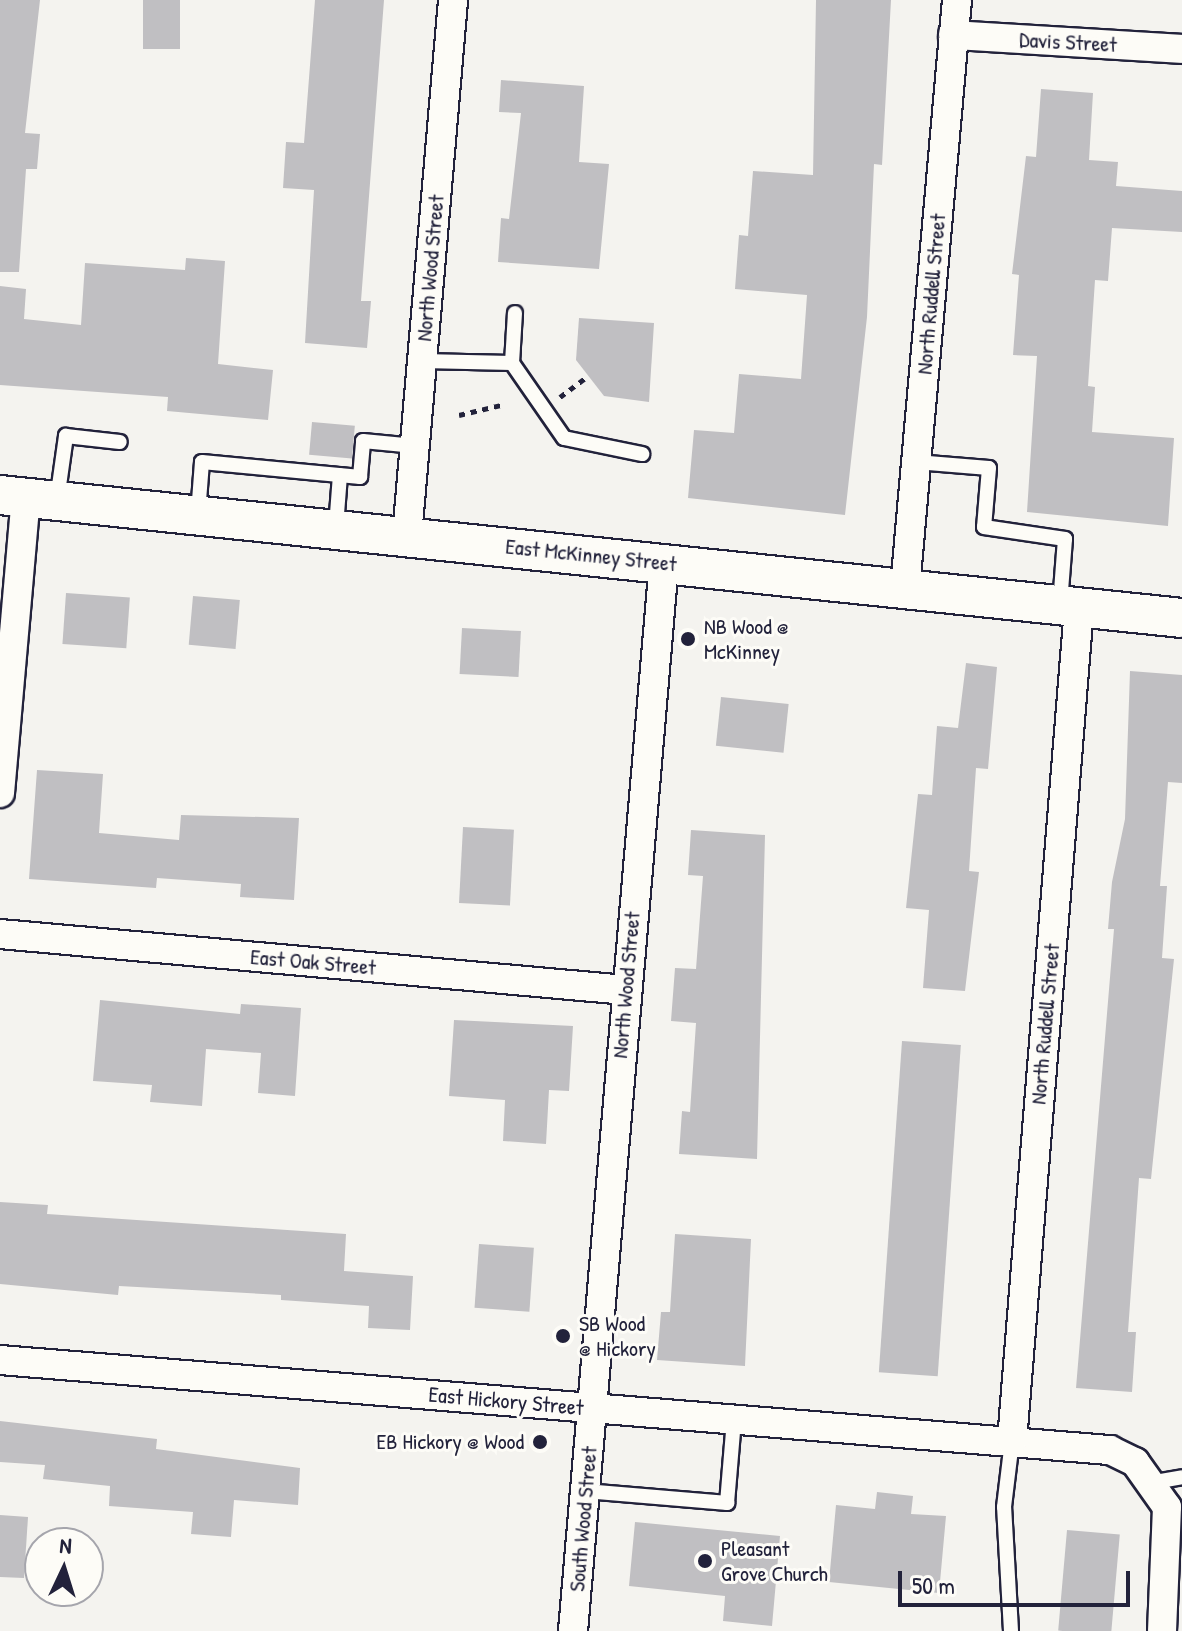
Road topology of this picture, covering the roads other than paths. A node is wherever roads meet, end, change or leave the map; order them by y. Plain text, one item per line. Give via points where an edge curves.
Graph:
1 (453, 0) edge
2 (957, 0) edge
3 (953, 35) junction
4 (1182, 49) edge
5 (515, 313) dead end
6 (422, 361) junction
7 (512, 363) junction
8 (120, 442) dead end
9 (415, 446) junction
10 (642, 454) dead end
11 (916, 462) junction
12 (340, 475) junction
13 (28, 497) edge
14 (198, 514) junction
15 (336, 528) junction
16 (407, 536) junction
17 (664, 563) junction
18 (905, 588) junction
19 (1069, 607) junction
20 (1182, 618) edge
21 (0, 793) edge
22 (0, 934) edge
23 (626, 990) junction
24 (0, 1360) edge
25 (592, 1407) junction
26 (734, 1419) junction
27 (1012, 1441) junction
28 (1168, 1480) edge
29 (585, 1491) junction
30 (573, 1631) edge
31 (1011, 1631) edge
32 (1162, 1631) edge

1 - 6 street, North Wood Street
2 - 3 street, North Ruddell Street
3 - 4 street, Davis Street
3 - 11 street, North Ruddell Street
5 - 7 lane
6 - 7 lane
6 - 9 street, North Wood Street
7 - 10 lane via 564,438
8 - 13 lane via 66,436
9 - 12 lane via 363,441 360,477
9 - 16 street, North Wood Street
11 - 18 street, North Ruddell Street
11 - 19 lane via 989,468 984,527 1065,539
12 - 14 lane via 202,462
12 - 15 lane
13 - 14 main road, East McKinney Street
13 - 21 street
14 - 15 main road, East McKinney Street
15 - 16 main road, East McKinney Street
16 - 17 main road, East McKinney Street
17 - 18 main road, East McKinney Street
17 - 23 street, North Wood Street
18 - 19 main road, East McKinney Street
19 - 20 main road, East McKinney Street
19 - 27 street, North Ruddell Street
22 - 23 street, East Oak Street
23 - 25 street, North Wood Street
24 - 25 street, East Hickory Street
25 - 26 street, East Hickory Street
25 - 29 street, South Wood Street
26 - 27 street, East Hickory Street
26 - 29 lane via 727,1503
27 - 28 street, East Hickory Street via 1110,1450
27 - 31 lane via 1004,1507
28 - 32 street via 1171,1534
29 - 30 street, South Wood Street

